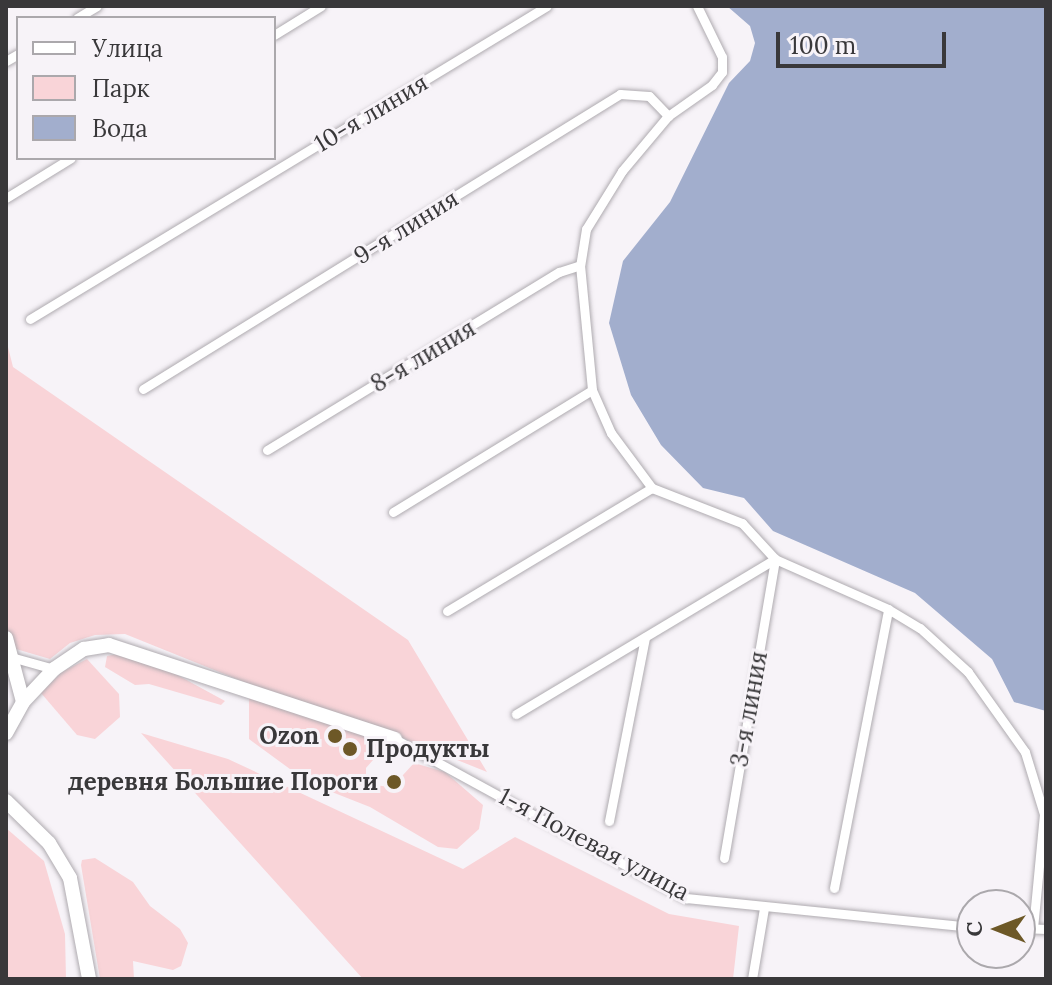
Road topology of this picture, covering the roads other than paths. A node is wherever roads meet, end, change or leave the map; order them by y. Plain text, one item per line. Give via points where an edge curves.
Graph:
1 (321, 6) edge
2 (547, 6) edge
3 (697, 6) edge
4 (276, 34) edge
5 (668, 116) junction
6 (68, 160) edge
7 (6, 198) edge
8 (580, 265) junction
9 (30, 319) dead end
10 (143, 389) dead end
11 (592, 390) junction
12 (267, 450) dead end
13 (652, 488) junction
14 (393, 512) dead end
15 (775, 559) junction
16 (888, 609) junction
17 (447, 611) dead end
18 (645, 637) junction
19 (6, 638) edge
20 (11, 656) junction
21 (54, 669) junction
22 (23, 702) junction
23 (516, 714) dead end
24 (6, 733) edge
25 (395, 739) joint
26 (6, 801) edge
27 (1045, 813) edge
28 (609, 821) dead end
29 (724, 858) dead end
30 (1041, 859) edge
31 (834, 888) dead end
32 (1036, 902) edge
33 (764, 908) junction
34 (956, 926) edge
35 (89, 979) edge
36 (752, 979) edge

1 - 4 street
2 - 9 street, 10-я линия
3 - 5 street via 722,57 722,72
5 - 8 street via 598,206 586,229
5 - 10 street, 9-я линия via 649,96 620,94
6 - 7 street
8 - 11 street
8 - 12 street, 8-я линия via 559,272
11 - 13 street via 611,433
11 - 14 street
13 - 15 street via 742,523
13 - 17 street
15 - 16 street
15 - 18 street
15 - 29 street, 3-я линия
16 - 27 street via 920,628 968,672 1025,752
16 - 31 street
18 - 23 street
18 - 28 street
19 - 20 street
20 - 21 street
20 - 22 street
21 - 22 street
21 - 25 street via 84,649 122,645 205,680 340,717
22 - 24 street
25 - 33 street, 1-я Полевая улица via 686,898
26 - 35 street via 49,843 65,867 77,902
27 - 30 street
30 - 32 street
33 - 34 street, 1-я Полевая улица
33 - 36 street

